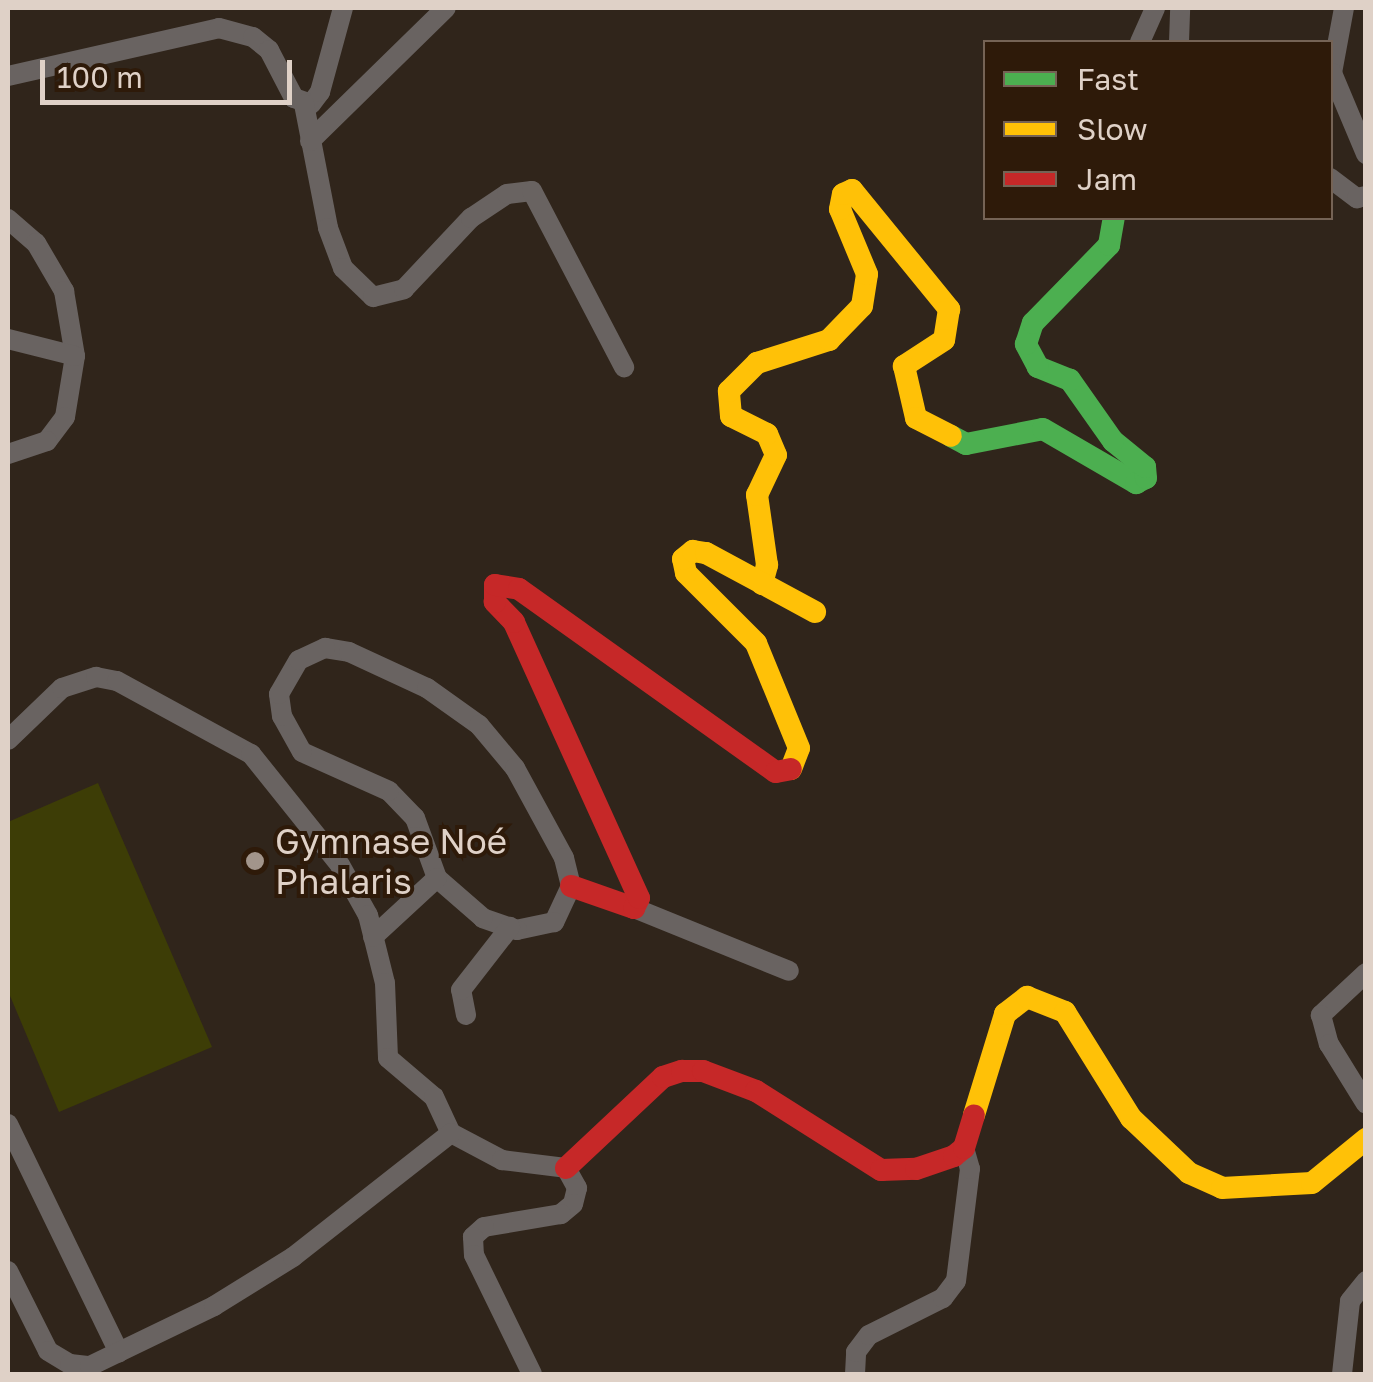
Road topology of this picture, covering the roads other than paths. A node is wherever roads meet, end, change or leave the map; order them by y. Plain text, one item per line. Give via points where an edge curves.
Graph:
1 (343, 8) edge
2 (446, 8) edge
3 (1155, 8) edge
4 (1180, 8) edge
5 (1344, 8) edge
6 (1141, 40) edge
7 (1178, 40) edge
8 (1333, 68) edge
9 (1333, 75) edge
10 (8, 76) edge
11 (304, 104) junction
12 (310, 141) junction
13 (1366, 154) edge
14 (1333, 180) edge
15 (1366, 196) edge
16 (8, 219) edge
17 (1114, 220) edge
18 (8, 339) edge
19 (76, 356) junction
20 (624, 367) dead end
21 (8, 454) edge
22 (762, 584) junction
23 (815, 612) dead end
24 (8, 740) edge
25 (437, 878) junction
26 (571, 886) junction
27 (634, 908) junction
28 (510, 928) junction
29 (373, 937) junction
30 (788, 971) dead end
31 (1366, 973) edge
32 (466, 1015) dead end
33 (1366, 1104) edge
34 (8, 1124) edge
35 (451, 1133) junction
36 (1366, 1140) edge
37 (964, 1148) junction
38 (566, 1168) junction
39 (8, 1271) edge
40 (1366, 1281) edge
41 (119, 1353) junction
42 (532, 1374) edge
43 (855, 1374) edge
44 (1342, 1374) edge

1 - 11 street via 320,92
2 - 12 street
3 - 6 street
4 - 7 street
5 - 8 street
9 - 13 street
10 - 11 street via 219,28 253,37 269,50
11 - 12 street
12 - 20 street via 343,268 374,297 404,289 470,218 507,194 532,191
14 - 15 street via 1357,198
16 - 19 street via 36,243 64,292
17 - 22 street via 1108,245 1033,323 1026,344 1038,367 1070,380 1113,441 1145,466 1146,478 1136,483 1043,429 966,444 916,418 904,366 944,340 949,309 867,201 852,190 843,194 840,210 867,274 862,306 828,340 757,362 728,391 732,416 767,434 776,456 757,495 766,564
18 - 19 street
19 - 21 street via 65,417 47,441
22 - 23 street
22 - 27 street via 706,553 693,551 683,560 686,573 756,643 799,748 800,759 786,773 755,758 519,589 495,586 496,602 514,622 639,889
24 - 29 street via 78,679 117,681 251,754 340,865
25 - 26 street via 414,818 389,791 302,752 291,736 279,694 299,660 324,648 350,652 426,688 479,725 514,768 564,858
25 - 28 street via 483,918
25 - 29 street
26 - 27 street
26 - 28 street via 554,922 535,930
27 - 30 street
28 - 32 street via 461,990
29 - 35 street via 388,1002 388,1058 434,1097
31 - 33 street via 1321,1015 1329,1044
34 - 41 street
35 - 38 street via 502,1160
35 - 41 street via 293,1256 214,1306
36 - 37 street via 1312,1183 1222,1188 1189,1173 1131,1118 1065,1012 1027,998 1005,1014
37 - 38 street via 916,1169 882,1170 756,1090 703,1070 682,1071 663,1077
37 - 43 street via 970,1169 956,1281 943,1298 868,1335 856,1352
38 - 42 street via 577,1188 561,1214 484,1227 473,1237 474,1256
39 - 41 street via 48,1350 78,1367
40 - 44 street via 1350,1302

